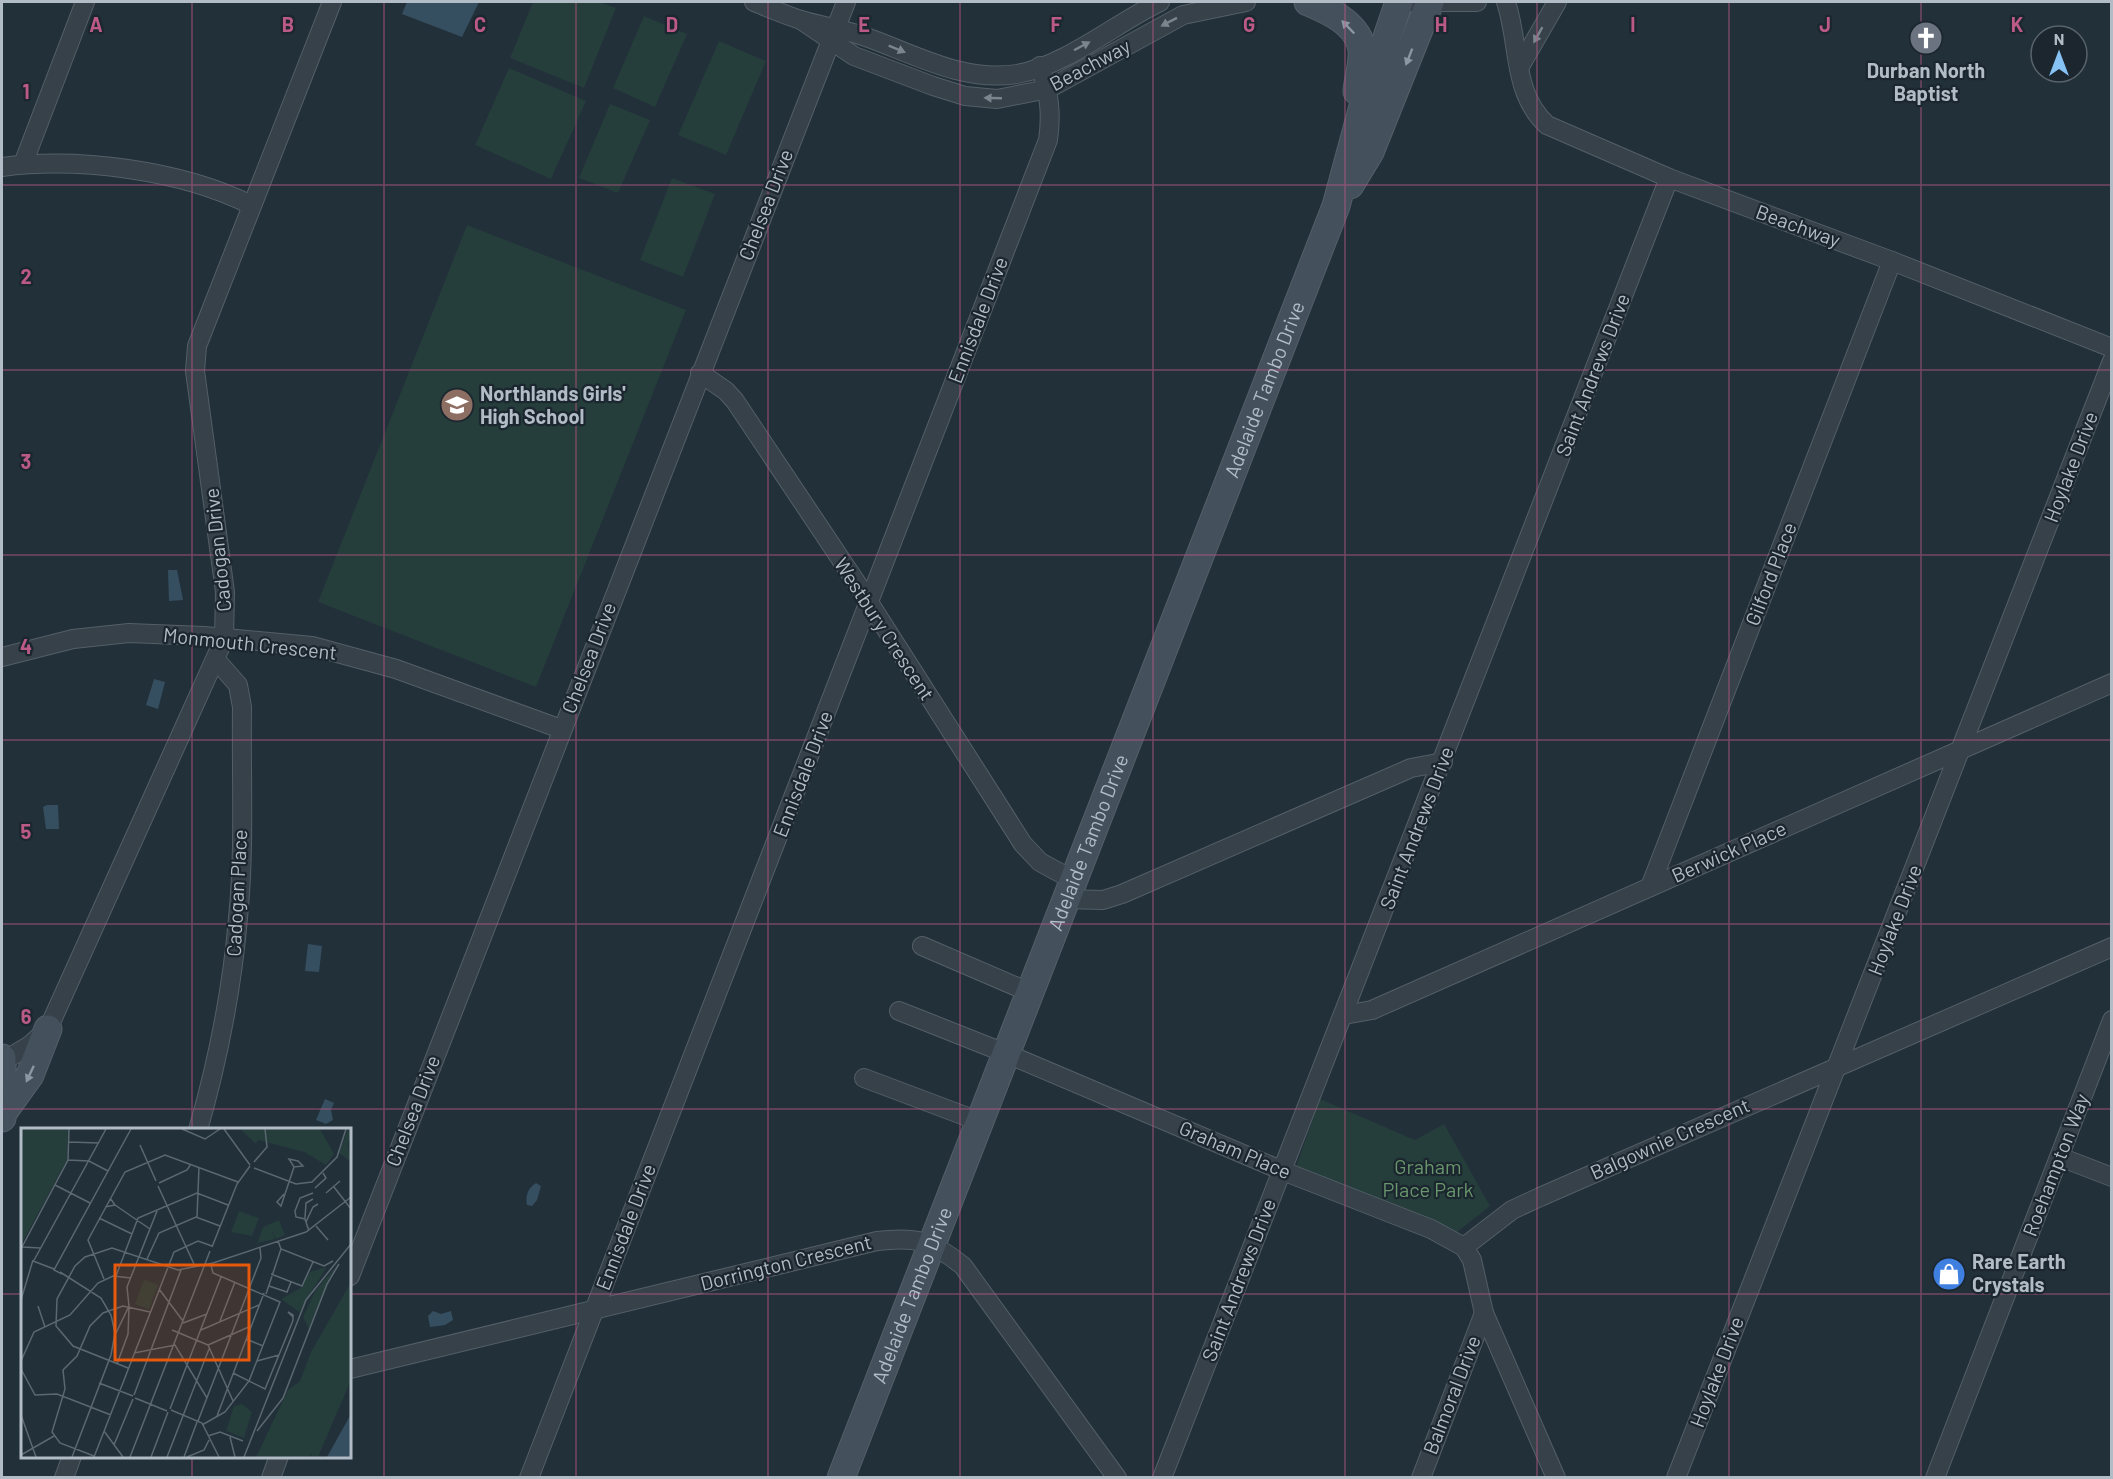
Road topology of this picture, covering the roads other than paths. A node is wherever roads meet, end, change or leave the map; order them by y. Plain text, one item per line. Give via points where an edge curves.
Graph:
1 (85, 2) edge
2 (332, 2) edge
3 (754, 2) edge
4 (846, 2) edge
5 (1160, 2) edge
6 (1246, 2) edge
7 (1308, 2) edge
8 (1395, 2) edge
9 (1399, 2) edge
10 (1430, 2) edge
11 (1477, 2) edge
12 (1506, 2) edge
13 (1557, 2) edge
14 (833, 34) junction
15 (1040, 66) junction
16 (1519, 68) junction
17 (1048, 89) junction
18 (1352, 143) junction
19 (23, 164) junction
20 (2, 167) edge
21 (1669, 178) junction
22 (250, 206) junction
23 (1336, 206) junction
24 (1892, 261) junction
25 (2112, 348) edge
26 (2112, 361) edge
27 (700, 373) junction
28 (868, 604) junction
29 (224, 639) junction
30 (2, 657) edge
31 (217, 661) junction
32 (2112, 683) edge
33 (561, 729) junction
34 (1961, 748) junction
35 (1443, 762) junction
36 (1650, 887) junction
37 (1069, 890) junction
38 (922, 946) dead end
39 (2112, 946) edge
40 (1029, 992) junction
41 (899, 1011) dead end
42 (1344, 1015) junction
43 (2112, 1020) edge
44 (48, 1029) junction
45 (1005, 1053) junction
46 (2, 1060) edge
47 (1838, 1065) junction
48 (864, 1078) dead end
49 (2, 1116) edge
50 (981, 1122) junction
51 (199, 1128) edge
52 (2060, 1157) junction
53 (1282, 1171) junction
54 (2112, 1177) edge
55 (932, 1244) junction
56 (1464, 1247) junction
57 (351, 1273) edge
58 (594, 1310) junction
59 (1484, 1313) junction
60 (351, 1369) edge
61 (71, 1458) edge
62 (278, 1458) edge
63 (64, 1478) edge
64 (271, 1478) edge
65 (529, 1478) edge
66 (841, 1478) edge
67 (1116, 1478) edge
68 (1162, 1478) edge
69 (1420, 1478) edge
70 (1556, 1478) edge
71 (1676, 1478) edge
72 (1935, 1478) edge

1 - 19 street
2 - 22 street, Cadogan Drive
3 - 14 street, Beachway
4 - 14 street, Chelsea Drive
15 -> 5 street, Beachway
6 -> 17 street, Beachway via 1183,15
18 -> 7 street via 1362,45 1351,28 1331,12
8 - 9 street
9 - 10 street
9 - 18 street, Adelaide Tambo Drive
10 - 11 street
10 -> 23 street, Adelaide Tambo Drive via 1370,152
12 - 16 street, Beachway
13 -> 16 street
14 -> 15 street, Beachway via 939,66 988,76 1018,74
17 -> 14 street, Beachway via 997,99 965,96 854,56
14 - 27 street, Chelsea Drive
15 - 17 street, Ennisdale Drive
16 - 21 street, Beachway via 1534,114 1547,125
17 - 28 street, Ennisdale Drive via 1048,140
18 - 23 street, Adelaide Tambo Drive
19 - 20 street
19 - 22 street via 165,175 222,191
21 - 24 street, Beachway
21 - 35 street, Saint Andrews Drive
22 - 29 street, Cadogan Drive via 203,328 195,370 225,592
23 - 37 street, Adelaide Tambo Drive
24 - 25 street, Beachway
24 - 36 street, Gilford Place
26 - 34 street, Hoylake Drive
27 - 28 street, Westbury Crescent via 735,401
27 - 33 street, Chelsea Drive
28 - 37 street, Westbury Crescent via 1023,844
28 - 58 street, Ennisdale Drive
29 - 30 street, Monmouth Crescent via 129,633 74,639
29 - 31 street, Cadogan Drive
29 - 33 street, Monmouth Crescent via 312,646 343,653
31 - 44 street, Cadogan Drive
31 - 51 street, Cadogan Place via 237,685 242,707 240,886 233,967 215,1070
32 - 34 street, Berwick Place
33 - 57 street, Chelsea Drive
34 - 36 street, Berwick Place
34 - 47 street, Hoylake Drive
35 - 37 street, Westbury Crescent via 1411,768 1122,894 1103,900
35 - 42 street, Saint Andrews Drive
36 - 42 street, Berwick Place via 1372,1010
37 - 40 street, Adelaide Tambo Drive
38 - 40 street
39 - 47 street, Balgownie Crescent
40 - 45 street, Adelaide Tambo Drive
41 - 45 street, Graham Place
42 - 53 street, Saint Andrews Drive
43 - 52 street, Roehampton Way
44 - 46 street, Cadogan Drive via 30,1045
44 -> 49 street via 30,1076
45 - 50 street, Adelaide Tambo Drive
45 - 53 street, Graham Place
46 - 49 street
47 - 56 street, Balgownie Crescent via 1512,1210
47 - 71 street, Hoylake Drive
48 - 50 street
50 - 55 street, Adelaide Tambo Drive
52 - 54 street
52 - 72 street, Roehampton Way
53 - 56 street, Graham Place via 1431,1229
53 - 68 street, Saint Andrews Drive
55 - 58 street, Dorrington Crescent via 905,1237 877,1241
55 - 66 street, Adelaide Tambo Drive
55 - 67 street, Dorrington Crescent via 963,1266
56 - 59 street via 1472,1260
58 - 60 street, Dorrington Crescent
58 - 65 street, Ennisdale Drive
59 - 69 street, Balmoral Drive
59 - 70 street
61 - 63 street
62 - 64 street

